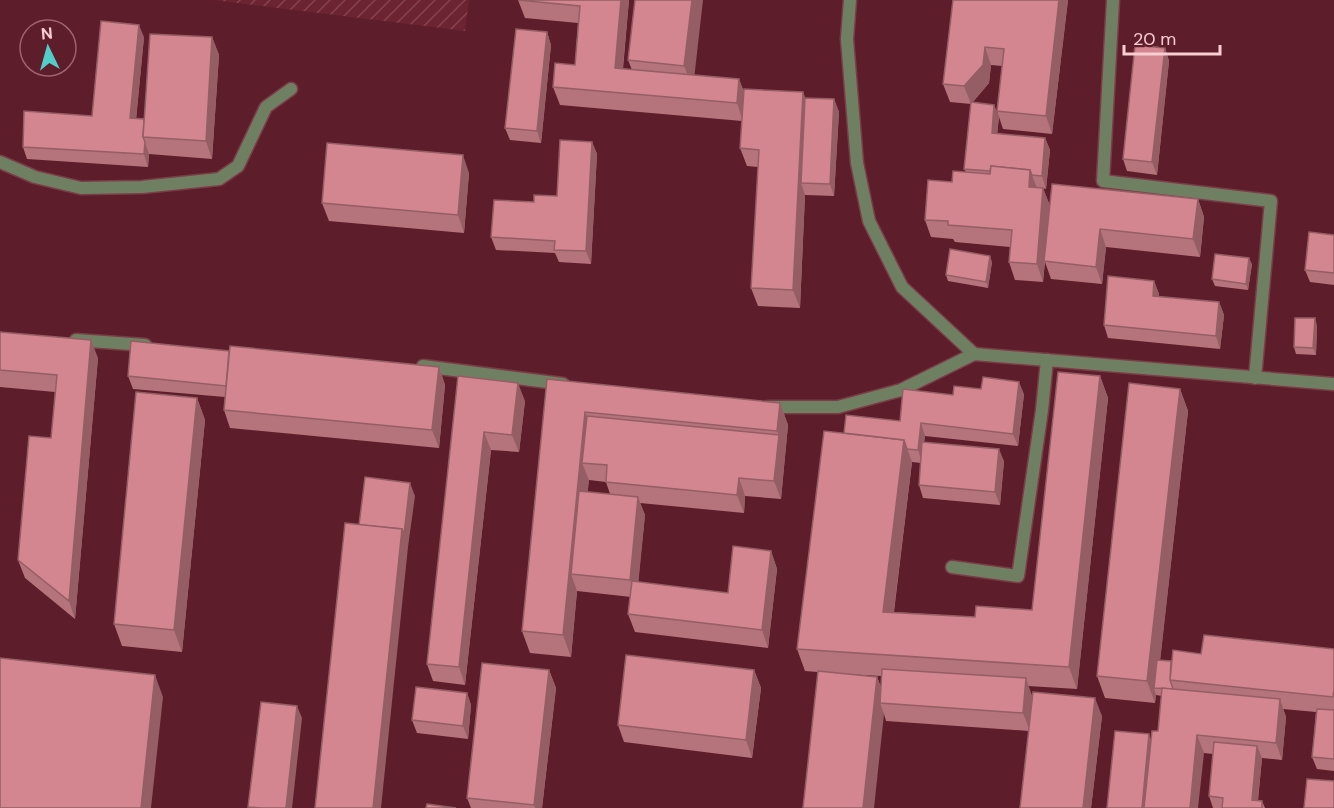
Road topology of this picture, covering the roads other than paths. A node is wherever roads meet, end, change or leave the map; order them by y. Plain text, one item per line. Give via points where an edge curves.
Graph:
1 (850, 0) edge
2 (1113, 0) edge
3 (291, 89) dead end
4 (0, 162) edge
5 (59, 339) edge
6 (154, 346) edge
7 (974, 354) junction
8 (1047, 360) junction
9 (416, 365) edge
10 (1255, 378) junction
11 (1334, 384) edge
12 (579, 386) edge
13 (752, 407) edge
14 (952, 567) dead end

1 - 7 street via 847,39 857,163 869,221 902,287
2 - 10 street via 1103,181 1271,201
3 - 4 street via 267,107 238,166 219,179 81,188 35,177
5 - 6 street
7 - 8 street
7 - 13 street via 902,390 838,407
8 - 10 street
8 - 14 street via 1018,576
9 - 12 street
10 - 11 street

